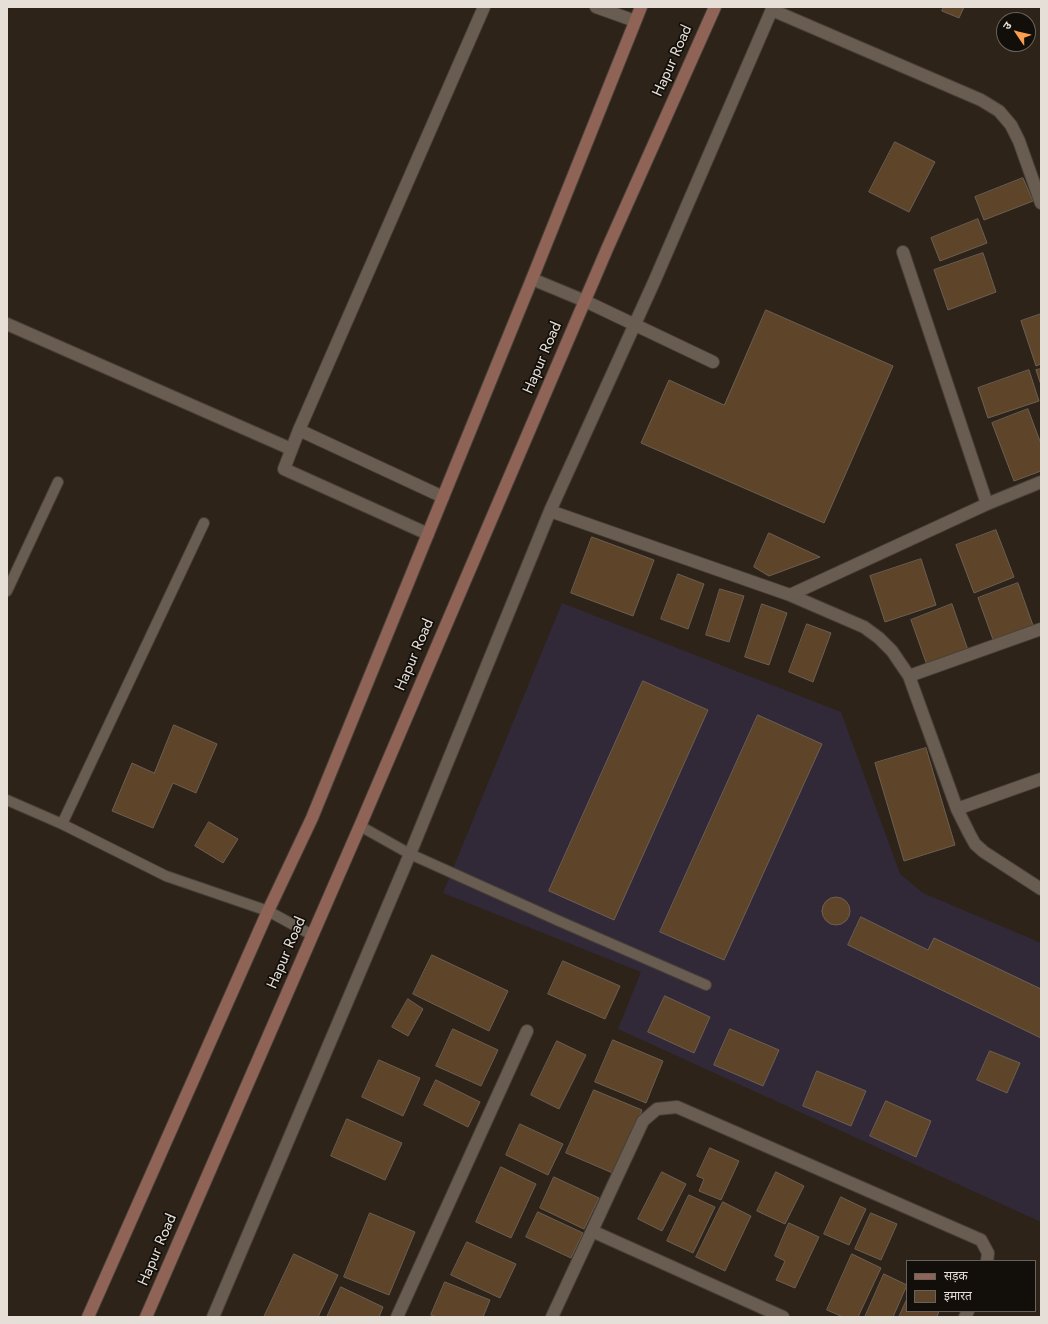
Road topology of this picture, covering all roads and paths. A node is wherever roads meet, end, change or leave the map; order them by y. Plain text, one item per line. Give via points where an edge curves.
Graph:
1 (484, 7) edge
2 (596, 7) edge
3 (641, 7) edge
4 (715, 7) edge
5 (773, 8) edge
6 (635, 21) junction
7 (1041, 203) edge
8 (902, 252) dead end
9 (532, 279) junction
10 (585, 301) junction
11 (7, 324) edge
12 (634, 325) junction
13 (713, 362) dead end
14 (299, 430) junction
15 (291, 449) junction
16 (58, 482) dead end
17 (1041, 482) edge
18 (443, 497) junction
19 (987, 504) junction
20 (550, 511) junction
21 (204, 523) dead end
22 (428, 534) junction
23 (7, 591) edge
24 (790, 596) junction
25 (1041, 629) edge
26 (909, 676) junction
27 (1041, 779) edge
28 (7, 800) edge
29 (957, 809) junction
30 (62, 824) junction
31 (360, 826) junction
32 (410, 854) junction
33 (1041, 889) edge
34 (268, 911) junction
35 (312, 935) junction
36 (706, 985) dead end
37 (527, 1031) dead end
38 (592, 1231) junction
39 (987, 1260) edge
40 (88, 1317) edge
41 (146, 1317) edge
42 (213, 1317) edge
43 (397, 1317) edge
44 (552, 1317) edge
45 (783, 1317) edge

1 - 14 street
2 - 6 street
3 - 6 main road
4 - 10 main road, Hapur Road
5 - 7 street via 981,100 999,111 1011,125 1019,141
5 - 12 street
6 - 9 main road
8 - 19 street
9 - 10 street
9 - 18 main road
10 - 12 street
10 - 31 main road, Hapur Road
11 - 15 street
12 - 13 street
12 - 20 street
14 - 15 street
14 - 18 street
15 - 22 street via 284,468
16 - 23 lane
17 - 19 street
18 - 22 main road
19 - 24 street
20 - 24 street
20 - 32 street
21 - 30 lane
22 - 34 main road via 312,818
24 - 26 street via 864,627 892,651
25 - 26 street
26 - 29 street
27 - 29 street
28 - 30 lane
29 - 33 street via 975,844
30 - 34 lane via 166,876
31 - 32 lane
31 - 35 main road, Hapur Road
32 - 36 lane
32 - 42 street
34 - 35 lane
34 - 40 main road
35 - 41 main road, Hapur Road
37 - 43 street
38 - 39 street via 643,1121 657,1109 677,1107 981,1240 988,1253
38 - 44 street
38 - 45 street

